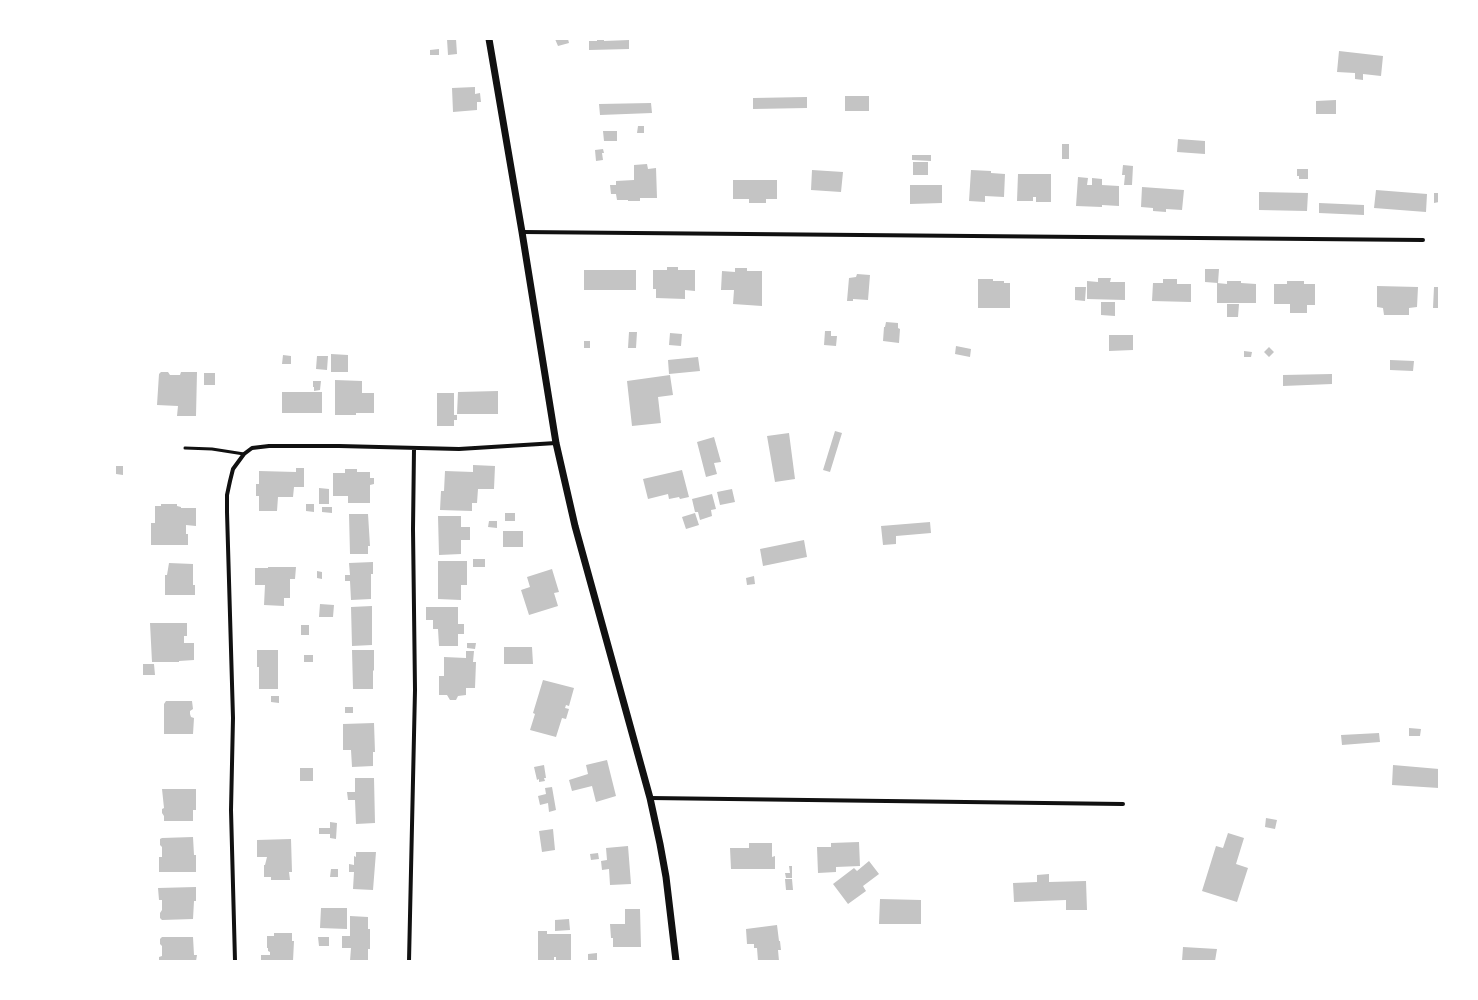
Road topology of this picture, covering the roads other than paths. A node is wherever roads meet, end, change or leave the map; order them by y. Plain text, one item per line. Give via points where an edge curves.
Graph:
1 (489, 39) edge
2 (522, 232) junction
3 (1423, 240) dead end
4 (556, 443) junction
5 (185, 448) dead end
6 (414, 449) junction
7 (244, 454) junction
8 (650, 798) junction
9 (1122, 804) dead end
10 (235, 961) edge
11 (409, 961) edge
12 (676, 961) edge

1 - 2 street
2 - 3 street
2 - 4 street
4 - 6 street via 459,450
4 - 8 street via 575,526
5 - 7 lane
6 - 7 street via 269,446 252,448
6 - 11 street via 415,690
7 - 10 street via 233,469 227,495 233,718 231,810
8 - 9 street
8 - 12 street via 666,877

